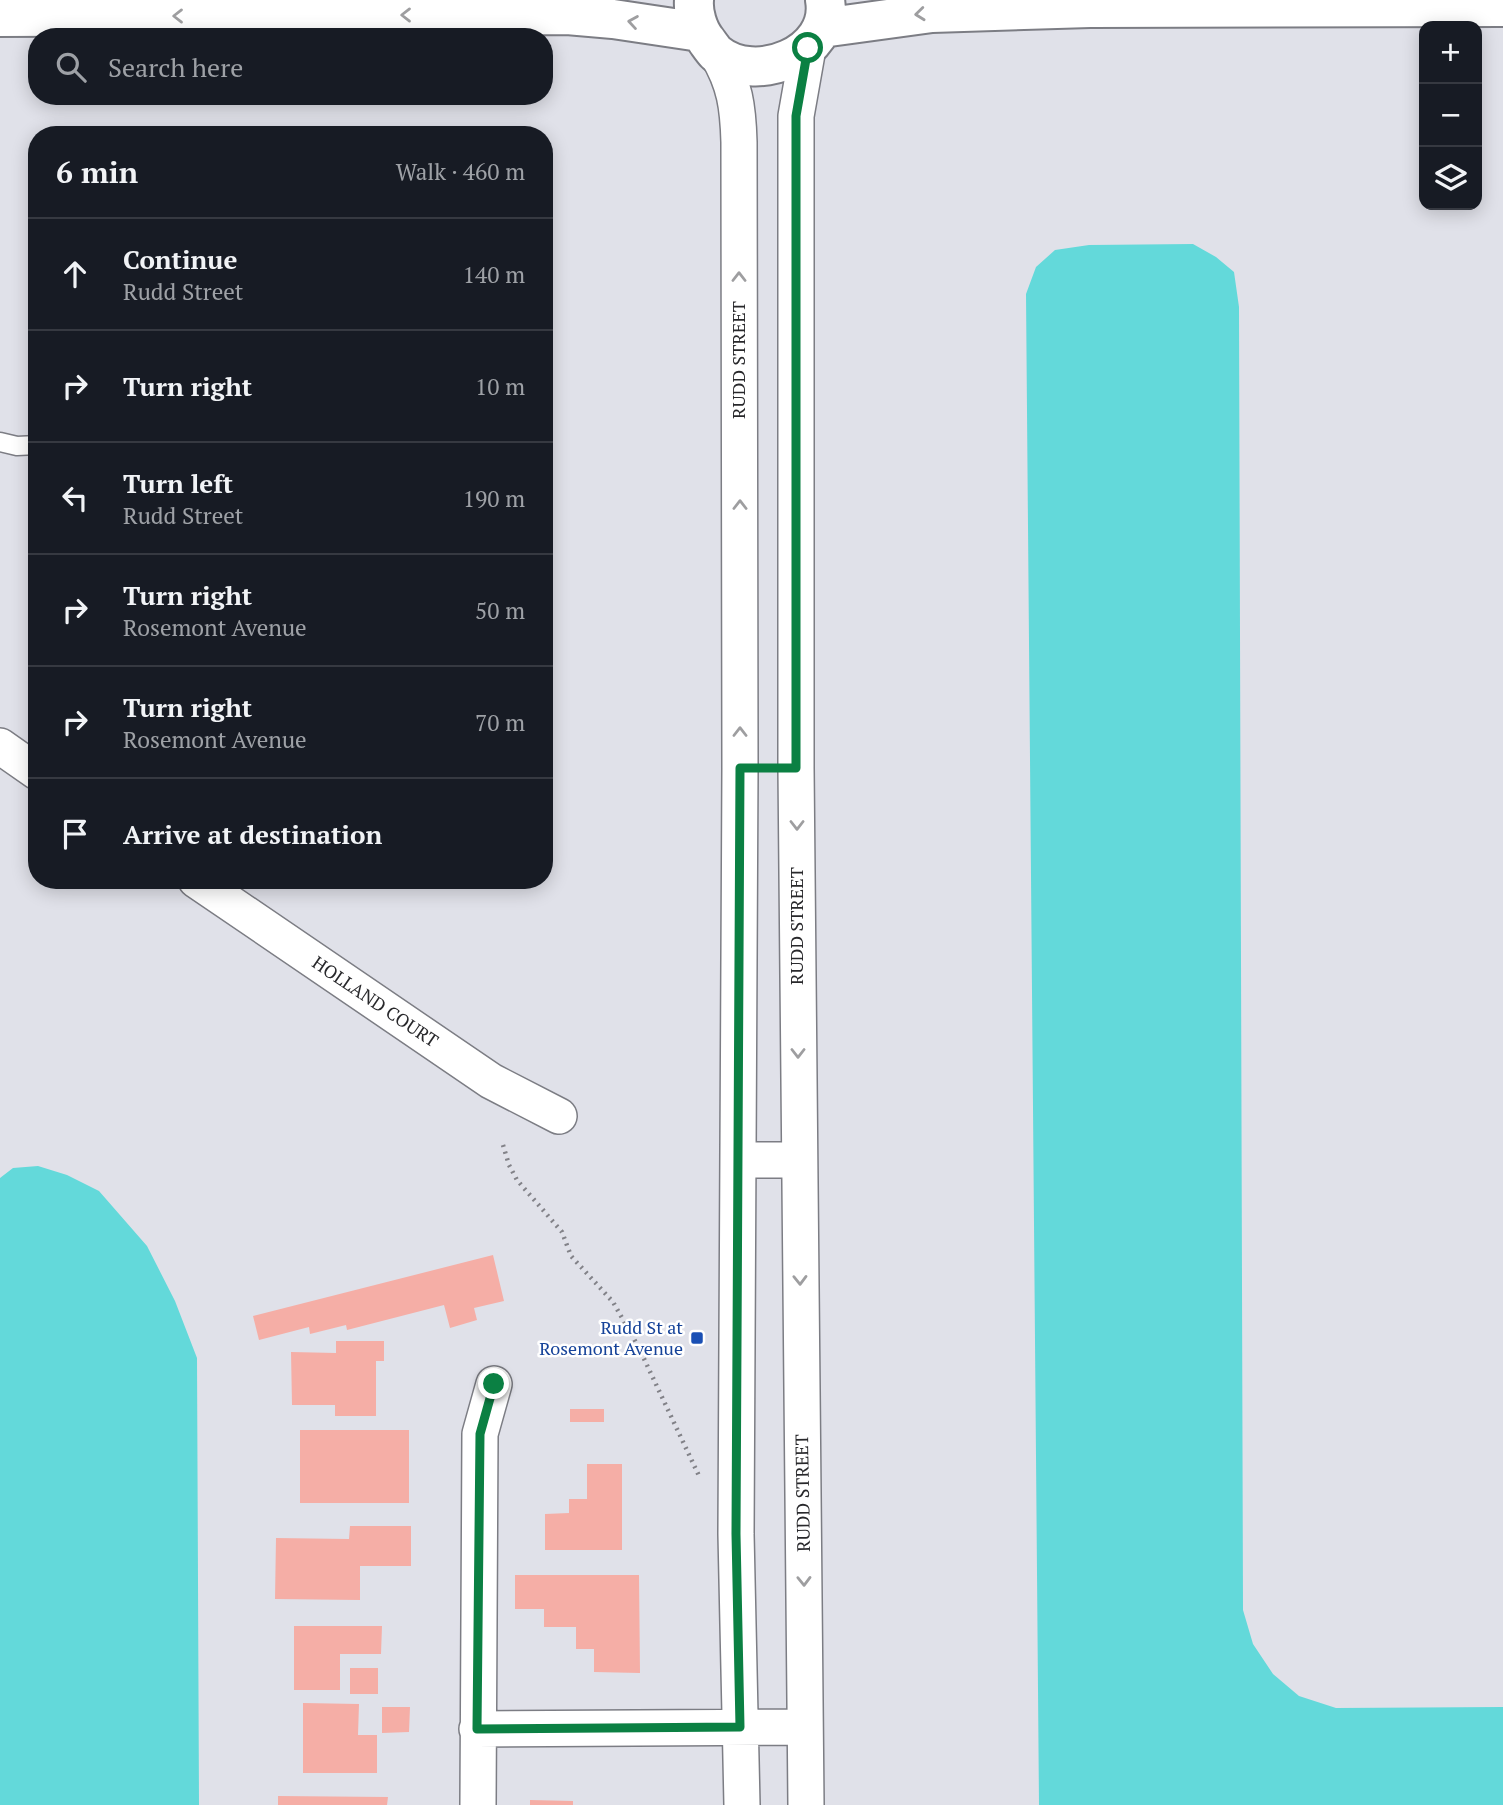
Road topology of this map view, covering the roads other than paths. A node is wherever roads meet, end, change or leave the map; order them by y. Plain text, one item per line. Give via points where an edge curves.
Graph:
1 (1090, 4) edge
2 (1503, 7) edge
3 (0, 17) edge
4 (819, 25) edge
5 (704, 29) edge
6 (0, 442) edge
7 (28, 445) edge
8 (0, 746) edge
9 (28, 766) edge
10 (740, 768) junction
11 (796, 768) junction
12 (209, 889) edge
13 (559, 1116) dead end
14 (738, 1160) junction
15 (799, 1160) junction
16 (494, 1384) dead end
17 (740, 1727) junction
18 (805, 1727) junction
19 (477, 1729) junction
20 (478, 1805) edge
21 (741, 1805) edge
22 (806, 1805) edge

1 - 2 street
1 -> 4 street via 926,13
5 -> 3 street via 567,15
4 - 5 street via 787,61 763,66 740,65
4 - 11 street, RUDD STREET via 796,116
10 -> 5 street, RUDD STREET via 738,110 730,76
6 - 7 lane
8 - 9 street
10 - 11 street
10 - 14 street, RUDD STREET
11 -> 15 street, RUDD STREET
12 - 13 street, HOLLAND COURT via 491,1082
14 - 15 street
14 - 17 street, RUDD STREET
15 -> 18 street, RUDD STREET
16 - 19 street via 480,1434
17 - 18 street
17 - 19 street
17 - 21 street, RUDD STREET
18 - 22 street, RUDD STREET
19 - 20 street

